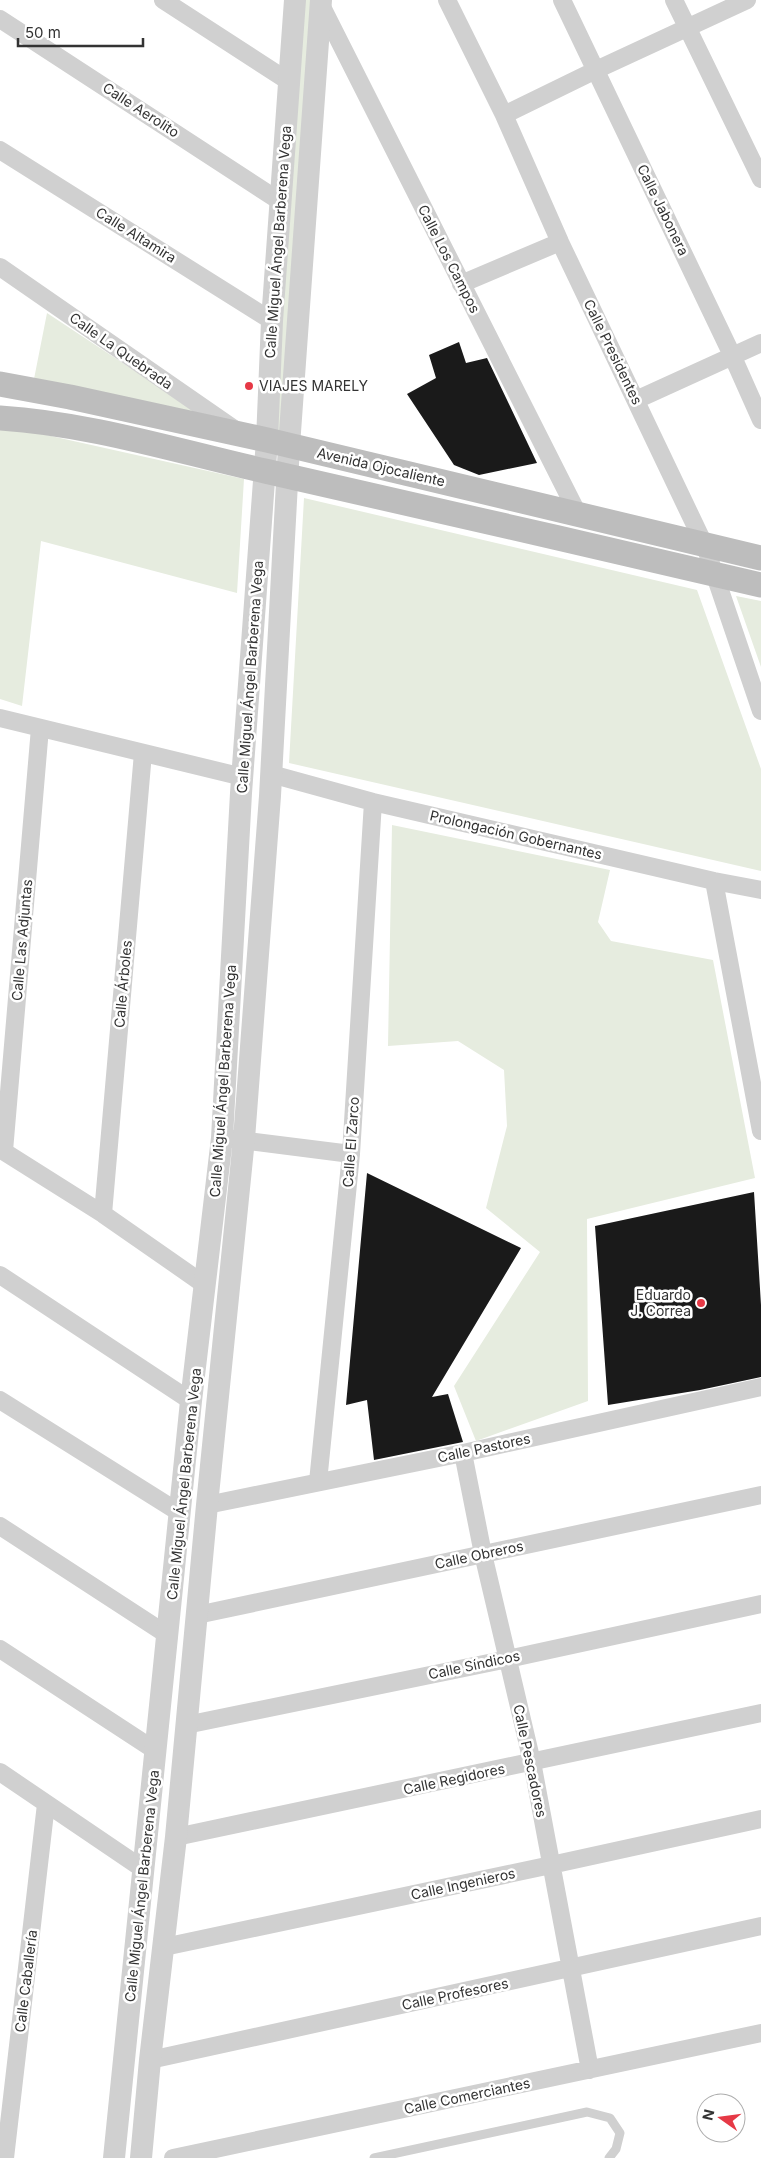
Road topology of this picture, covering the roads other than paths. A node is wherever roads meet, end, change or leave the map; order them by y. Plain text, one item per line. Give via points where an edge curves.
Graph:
1 (163, 0) edge
2 (295, 0) edge
3 (447, 0) edge
4 (562, 0) edge
5 (674, 0) edge
6 (747, 0) edge
7 (320, 2) edge
8 (0, 19) edge
9 (687, 27) junction
10 (596, 70) junction
11 (288, 81) junction
12 (504, 116) junction
13 (0, 150) edge
14 (761, 179) edge
15 (281, 202) junction
16 (560, 242) junction
17 (0, 267) edge
18 (462, 284) junction
19 (272, 321) junction
20 (761, 342) edge
21 (732, 355) junction
22 (0, 384) edge
23 (636, 400) junction
24 (0, 418) edge
25 (761, 420) edge
26 (243, 435) junction
27 (278, 443) junction
28 (277, 474) junction
29 (578, 514) junction
30 (705, 546) junction
31 (761, 558) edge
32 (714, 574) junction
33 (761, 585) edge
34 (761, 711) edge
35 (0, 718) edge
36 (40, 728) junction
37 (143, 753) junction
38 (272, 774) junction
39 (243, 777) junction
40 (373, 802) junction
41 (714, 881) junction
42 (761, 890) edge
43 (761, 1131) edge
44 (222, 1138) junction
45 (244, 1139) junction
46 (2, 1150) edge
47 (351, 1154) junction
48 (103, 1214) junction
49 (0, 1275) edge
50 (205, 1285) junction
51 (761, 1387) edge
52 (0, 1400) edge
53 (191, 1401) junction
54 (463, 1453) junction
55 (318, 1482) junction
56 (761, 1496) edge
57 (206, 1505) junction
58 (180, 1513) junction
59 (0, 1526) edge
60 (484, 1554) junction
61 (761, 1604) edge
62 (197, 1615) junction
63 (169, 1636) junction
64 (0, 1650) edge
65 (508, 1659) junction
66 (761, 1713) edge
67 (186, 1725) junction
68 (156, 1751) junction
69 (532, 1762) junction
70 (0, 1772) edge
71 (46, 1804) junction
72 (761, 1819) edge
73 (176, 1837) junction
74 (551, 1865) junction
75 (143, 1869) junction
76 (761, 1926) edge
77 (164, 1947) junction
78 (572, 1968) junction
79 (761, 2033) edge
80 (150, 2060) junction
81 (590, 2070) junction
82 (5, 2158) edge
83 (114, 2158) edge
84 (141, 2158) edge
85 (173, 2158) edge
86 (374, 2158) edge
87 (609, 2158) edge

1 - 11 street
2 - 11 street, Calle Miguel Ángel Barberena Vega
3 - 12 street, Calle Presidentes
4 - 10 street, Calle Jabonera
5 - 9 street
6 - 9 street
7 - 18 street, Calle Los Campos
7 - 27 street, Calle Miguel Ángel Barberena Vega
8 - 15 street, Calle Aerolito
9 - 10 street
9 - 14 street
10 - 12 street
10 - 21 street, Calle Jabonera
11 - 15 street, Calle Miguel Ángel Barberena Vega
12 - 16 street, Calle Presidentes
13 - 19 street, Calle Altamira
15 - 19 street, Calle Miguel Ángel Barberena Vega
16 - 18 street
16 - 23 street, Calle Presidentes
17 - 26 street, Calle La Quebrada
18 - 29 street, Calle Los Campos
19 - 27 street, Calle Miguel Ángel Barberena Vega
20 - 21 street
21 - 23 street
21 - 25 street, Calle Jabonera
22 - 26 main road, Avenida Ojocaliente
23 - 30 street, Calle Presidentes
24 - 28 main road via 114,434
26 - 27 main road, Avenida Ojocaliente
27 - 28 street, Calle Miguel Ángel Barberena Vega
27 - 29 main road, Avenida Ojocaliente
28 - 32 main road
28 - 38 street, Calle Miguel Ángel Barberena Vega
28 - 39 street, Calle Miguel Ángel Barberena Vega
29 - 30 main road, Avenida Ojocaliente
30 - 31 main road, Avenida Ojocaliente
30 - 32 street, Calle Presidentes
32 - 33 main road
32 - 34 street, Calle Presidentes
35 - 36 street
36 - 37 street
36 - 46 street, Calle Las Adjuntas
37 - 39 street
37 - 48 street, Calle Árboles
38 - 40 street, Prolongación Gobernantes
38 - 45 street, Calle Miguel Ángel Barberena Vega
39 - 44 street, Calle Miguel Ángel Barberena Vega
40 - 41 street, Prolongación Gobernantes
40 - 47 street, Calle El Zarco
41 - 42 street, Prolongación Gobernantes
41 - 43 street
44 - 45 street
44 - 50 street, Calle Miguel Ángel Barberena Vega
45 - 47 street
45 - 57 street, Calle Miguel Ángel Barberena Vega
46 - 48 street
47 - 55 street, Calle El Zarco
48 - 50 street
49 - 53 street
50 - 53 street, Calle Miguel Ángel Barberena Vega
51 - 54 street, Calle Pastores
52 - 58 street
53 - 58 street, Calle Miguel Ángel Barberena Vega
54 - 55 street, Calle Pastores
54 - 60 street, Calle Pescadores
55 - 57 street, Calle Pastores
56 - 60 street, Calle Obreros
57 - 62 street, Calle Miguel Ángel Barberena Vega
58 - 63 street, Calle Miguel Ángel Barberena Vega
59 - 63 street
60 - 62 street, Calle Obreros
60 - 65 street, Calle Pescadores
61 - 65 street, Calle Síndicos
62 - 67 street, Calle Miguel Ángel Barberena Vega
63 - 68 street, Calle Miguel Ángel Barberena Vega
64 - 68 street
65 - 67 street, Calle Síndicos
65 - 69 street, Calle Pescadores
66 - 69 street, Calle Regidores
67 - 73 street, Calle Miguel Ángel Barberena Vega
68 - 75 street, Calle Miguel Ángel Barberena Vega
69 - 73 street, Calle Regidores
69 - 74 street, Calle Pescadores
70 - 71 street
71 - 75 street
71 - 82 street, Calle Caballería
72 - 74 street, Calle Ingenieros
73 - 77 street, Calle Miguel Ángel Barberena Vega
74 - 77 street, Calle Ingenieros
74 - 78 street, Calle Pescadores
75 - 83 street, Calle Miguel Ángel Barberena Vega
76 - 78 street, Calle Profesores
77 - 80 street, Calle Miguel Ángel Barberena Vega
78 - 80 street, Calle Profesores
78 - 81 street, Calle Pescadores
79 - 81 street, Calle Comerciantes
80 - 84 street, Calle Miguel Ángel Barberena Vega
81 - 85 street, Calle Comerciantes
86 - 87 lane via 587,2112 610,2118 620,2133 616,2149

